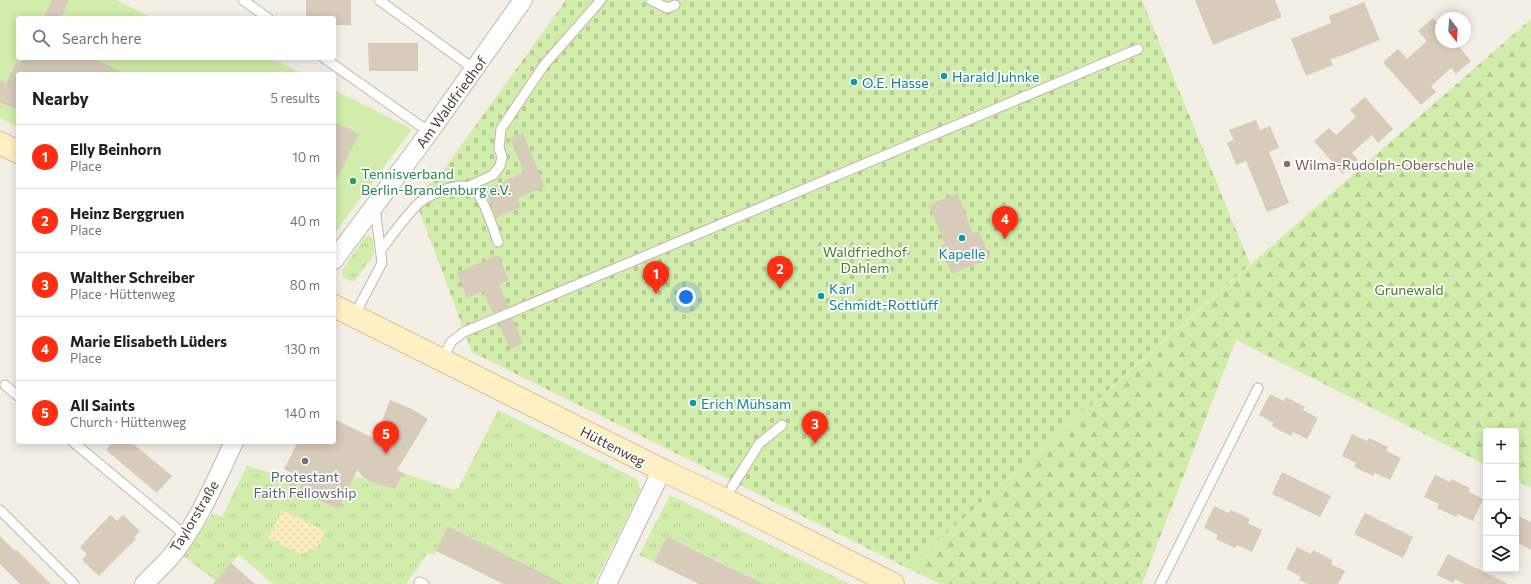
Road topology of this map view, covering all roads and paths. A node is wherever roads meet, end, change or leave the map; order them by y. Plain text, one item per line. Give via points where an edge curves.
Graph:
1 (243, 0) edge
2 (379, 0) edge
3 (601, 0) edge
4 (651, 0) edge
5 (522, 1) edge
6 (675, 6) dead end
7 (265, 16) edge
8 (1138, 49) dead end
9 (327, 60) edge
10 (474, 69) junction
11 (429, 132) junction
12 (0, 143) edge
13 (16, 151) edge
14 (469, 186) junction
15 (375, 207) junction
16 (498, 242) dead end
17 (381, 250) junction
18 (336, 257) edge
19 (336, 307) edge
20 (354, 316) junction
21 (443, 359) junction
22 (5, 385) dead end
23 (1258, 388) dead end
24 (16, 394) edge
25 (782, 425) dead end
26 (75, 444) edge
27 (233, 444) edge
28 (662, 470) junction
29 (732, 487) dead end
30 (0, 510) edge
31 (185, 535) junction
32 (74, 584) edge
33 (144, 584) edge
34 (607, 584) edge
35 (893, 584) edge
36 (1160, 584) edge

1 - 7 lane
2 - 10 lane
3 - 14 lane via 544,65 501,129 499,148 502,157 494,175
4 - 6 lane via 667,8
5 - 10 street, Am Waldfriedhof
8 - 21 lane via 464,332 451,342
9 - 11 lane
10 - 11 street, Am Waldfriedhof
11 - 15 street, Am Waldfriedhof
12 - 13 main road
14 - 16 lane via 476,192
14 - 17 lane via 457,186 426,198 418,204
15 - 17 lane
15 - 18 street, Am Waldfriedhof
17 - 20 lane via 382,263
19 - 20 main road, Hüttenweg
20 - 21 main road, Hüttenweg
21 - 28 main road, Hüttenweg
22 - 24 lane
23 - 36 lane
25 - 29 lane via 759,444
26 - 31 lane
27 - 31 street, Taylorstraße via 204,505
28 - 34 street
28 - 35 main road, Hüttenweg via 724,498
30 - 32 lane
31 - 33 street, Taylorstraße via 168,560

